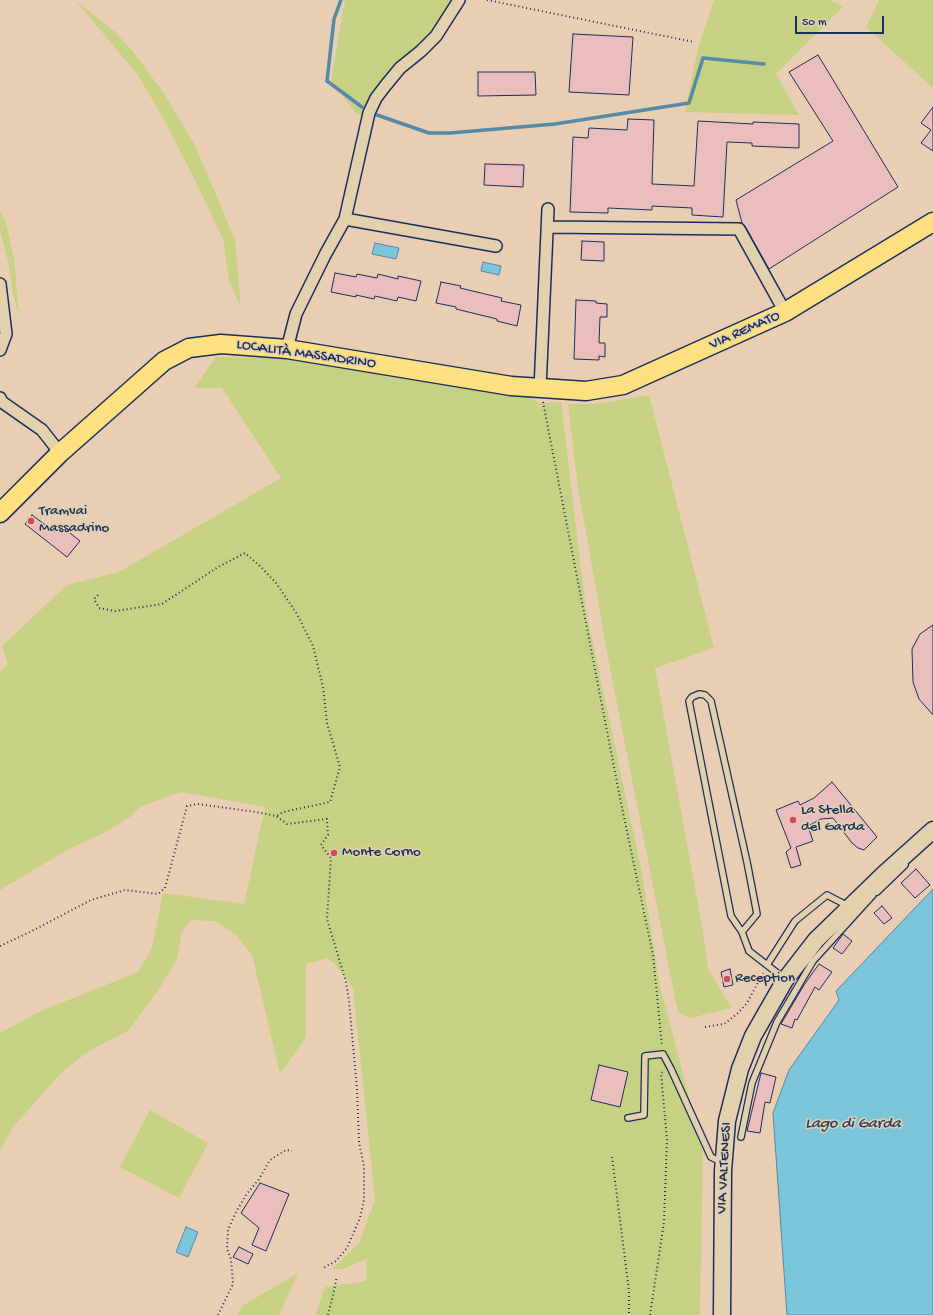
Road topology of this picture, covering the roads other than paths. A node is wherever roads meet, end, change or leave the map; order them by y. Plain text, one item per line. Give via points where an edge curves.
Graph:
1 (459, 0) edge
2 (548, 209) dead end
3 (344, 219) junction
4 (933, 222) edge
5 (547, 228) junction
6 (496, 246) dead end
7 (0, 284) edge
8 (785, 312) junction
9 (287, 349) junction
10 (0, 350) edge
11 (540, 389) junction
12 (0, 398) edge
13 (59, 451) junction
14 (0, 513) edge
15 (933, 830) edge
16 (908, 863) dead end
17 (871, 892) junction
18 (850, 907) junction
19 (742, 932) junction
20 (767, 965) junction
21 (785, 980) junction
22 (628, 1118) dead end
23 (741, 1137) dead end
24 (723, 1163) junction
25 (722, 1315) edge

1 - 3 street via 436,36 400,68 376,98 369,113
2 - 5 street
3 - 6 street
3 - 9 street via 296,314
4 - 8 main road, VIA REMATO
5 - 8 street via 739,229
5 - 11 street
7 - 10 street via 6,334
8 - 11 main road, VIA REMATO via 623,385 586,391
9 - 11 main road, LOCALITÀ MASSADRINO
9 - 13 main road, LOCALITÀ MASSADRINO via 220,344 189,348 164,361
12 - 13 street via 42,430
13 - 14 main road, LOCALITÀ MASSADRINO
15 - 17 street, VIA VALTENESI
16 - 17 lane
17 - 18 street, VIA VALTENESI
17 - 23 lane via 813,961 777,1022 752,1083
18 - 20 lane via 826,895 795,921
18 - 21 street, VIA VALTENESI via 816,940
19 - 19 lane via 731,916 693,725 689,701 698,694 705,695 711,701 757,914
19 - 20 lane via 749,951
20 - 21 lane
21 - 24 street, VIA VALTENESI via 753,1036 740,1069 727,1121
22 - 24 lane via 644,1115 645,1056 663,1054 711,1157
24 - 25 street, VIA VALTENESI

